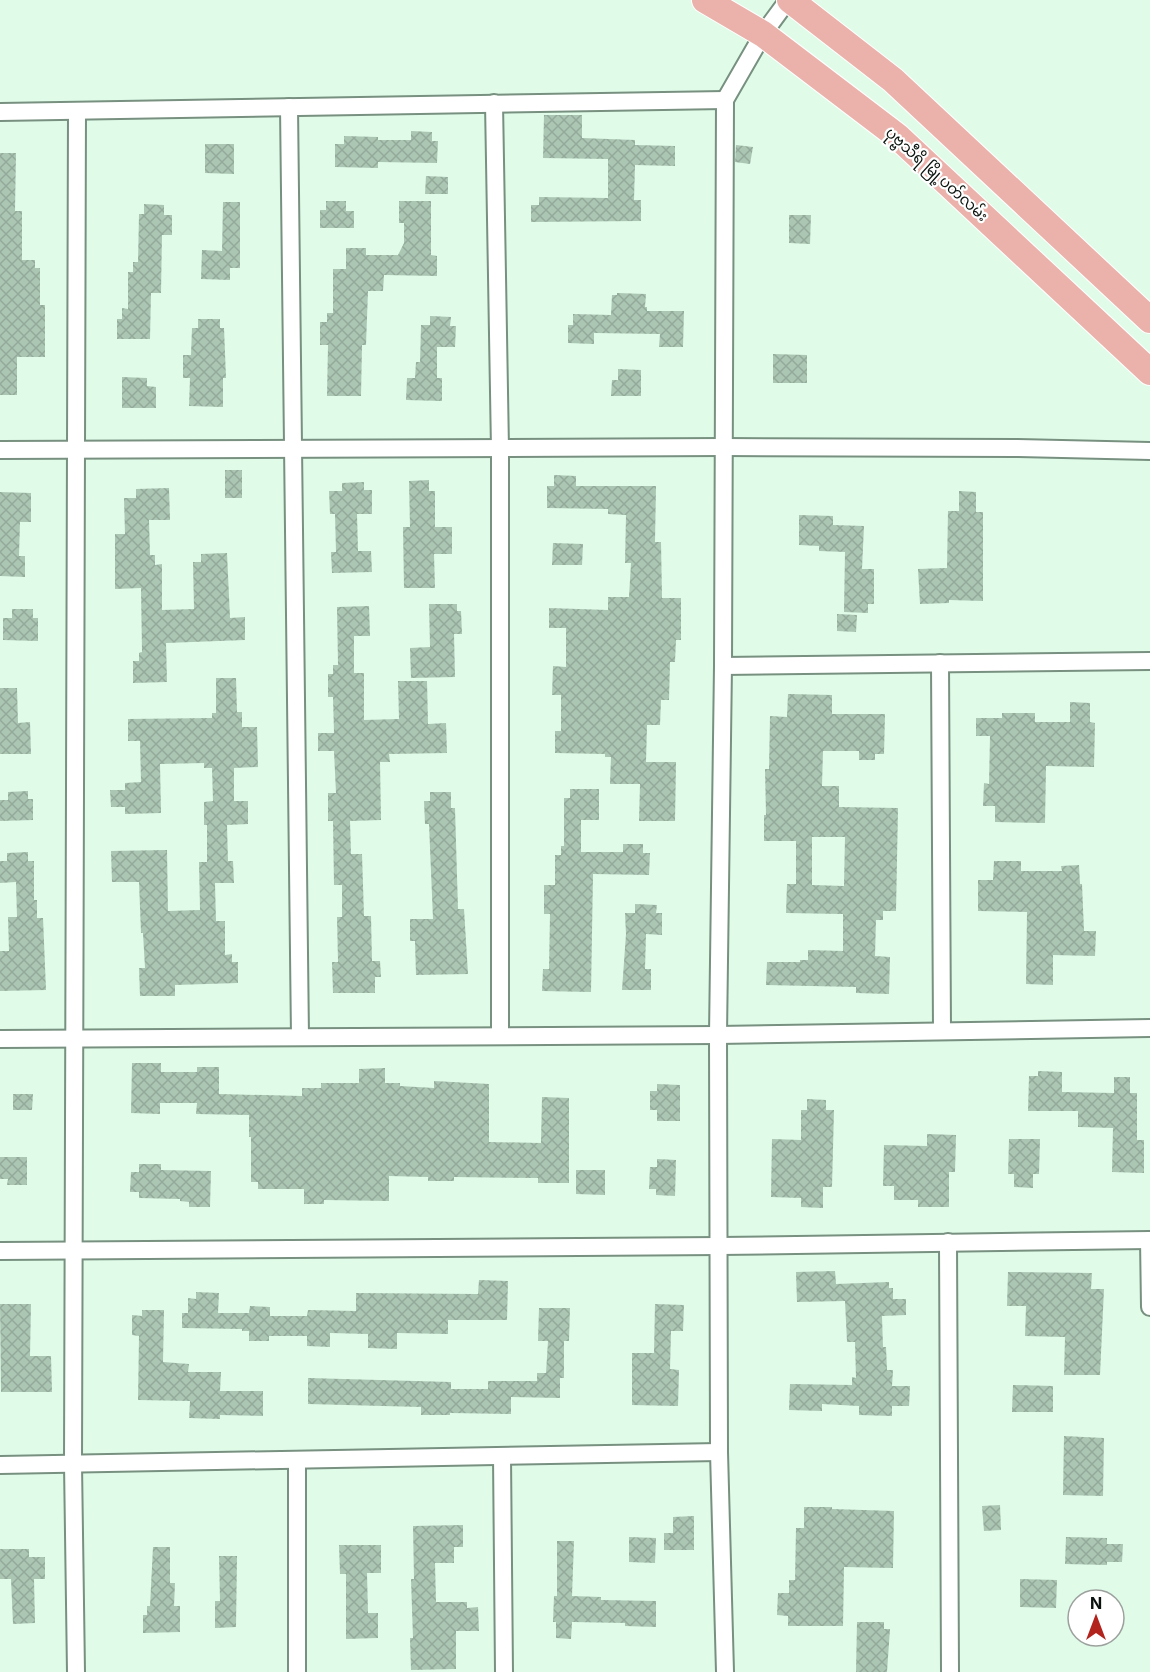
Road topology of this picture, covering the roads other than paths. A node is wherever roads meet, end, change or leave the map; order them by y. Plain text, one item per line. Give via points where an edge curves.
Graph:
1 (705, 0) edge
2 (789, 0) edge
3 (763, 34) junction
4 (725, 100) junction
5 (494, 103) junction
6 (289, 107) junction
7 (77, 111) junction
8 (0, 112) edge
9 (1150, 320) edge
10 (1150, 372) edge
11 (724, 447) junction
12 (293, 449) junction
13 (500, 449) junction
14 (0, 450) edge
15 (76, 450) junction
16 (1150, 451) edge
17 (1150, 661) edge
18 (940, 663) junction
19 (723, 666) junction
20 (1150, 1028) edge
21 (942, 1031) junction
22 (500, 1035) junction
23 (718, 1035) junction
24 (300, 1037) junction
25 (74, 1038) junction
26 (0, 1039) edge
27 (1149, 1240) edge
28 (948, 1242) junction
29 (720, 1246) junction
30 (0, 1251) edge
31 (74, 1251) junction
32 (1150, 1307) edge
33 (719, 1452) junction
34 (502, 1456) junction
35 (297, 1460) junction
36 (74, 1464) junction
37 (0, 1465) edge
38 (76, 1672) edge
39 (297, 1672) edge
40 (504, 1672) edge
41 (725, 1672) edge
42 (950, 1672) edge

1 - 3 main road, ပုဗ္ဗသီရိ မြို့ပတ်လမ်း
2 - 3 street
2 - 9 main road via 893,80
3 - 4 street
3 - 10 main road, ပုဗ္ဗသီရိ မြို့ပတ်လမ်း via 897,136
4 - 5 street
4 - 11 street
5 - 6 street
5 - 13 street
6 - 7 street
6 - 12 street
7 - 8 street
7 - 15 street
11 - 13 street
11 - 16 street
11 - 19 street
12 - 13 street
12 - 15 street
12 - 24 street
13 - 22 street
14 - 15 street
15 - 25 street
17 - 18 street
18 - 19 street
18 - 21 street
19 - 23 street
20 - 21 street
21 - 23 street
22 - 23 street
22 - 24 street
23 - 29 street
24 - 25 street
25 - 26 street
25 - 31 street
27 - 28 street
27 - 32 street
28 - 29 street
28 - 42 street
29 - 31 street
29 - 33 street
30 - 31 street
31 - 36 street
33 - 34 street
33 - 41 street
34 - 35 street
34 - 40 street
35 - 36 street
35 - 39 street
36 - 37 street
36 - 38 street

